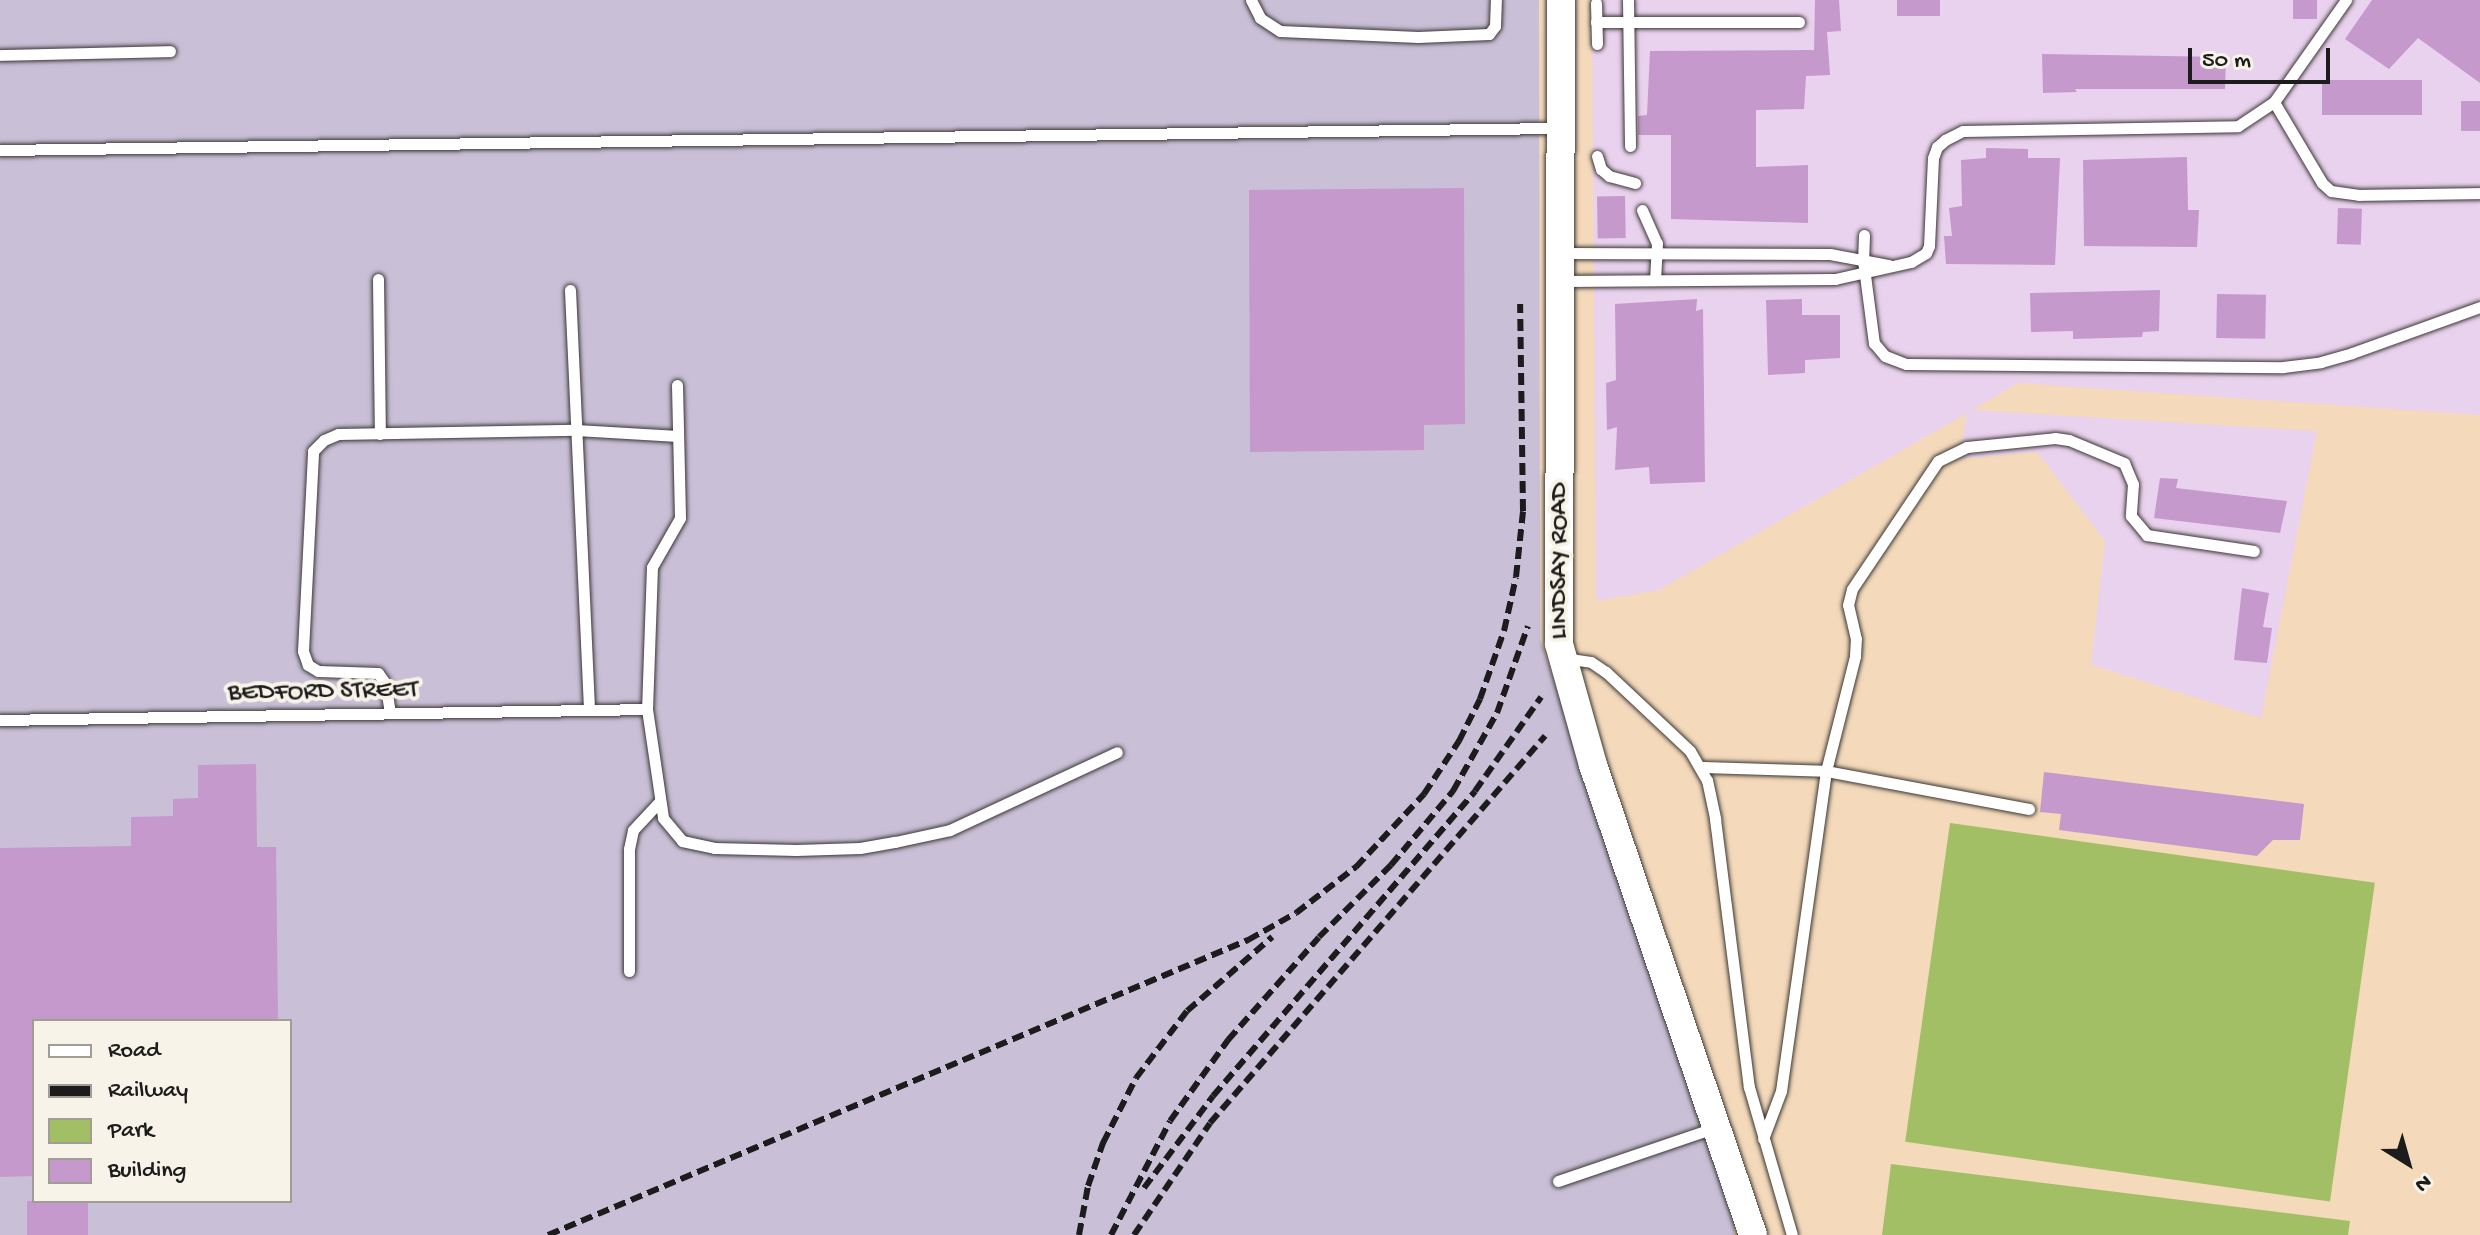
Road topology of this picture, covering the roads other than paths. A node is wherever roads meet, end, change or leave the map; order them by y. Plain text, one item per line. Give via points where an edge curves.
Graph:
1 (1251, 0) edge
2 (1496, 0) edge
3 (1561, 0) edge
4 (1628, 0) edge
5 (2346, 0) edge
6 (1596, 3) dead end
7 (1628, 21) junction
8 (1596, 22) junction
9 (1799, 22) dead end
10 (1597, 44) dead end
11 (170, 51) dead end
12 (0, 55) edge
13 (2274, 102) junction
14 (1562, 128) junction
15 (1630, 146) dead end
16 (0, 150) edge
17 (1597, 156) dead end
18 (1635, 183) dead end
19 (2480, 193) edge
20 (1642, 210) dead end
21 (1864, 235) dead end
22 (1657, 254) junction
23 (1864, 266) junction
24 (1561, 267) junction
25 (1655, 278) junction
26 (378, 279) dead end
27 (570, 290) dead end
28 (2480, 307) edge
29 (677, 385) dead end
30 (576, 430) junction
31 (380, 434) junction
32 (678, 436) junction
33 (2254, 551) dead end
34 (1563, 658) junction
35 (647, 709) junction
36 (589, 710) junction
37 (390, 713) junction
38 (0, 720) edge
39 (1117, 752) dead end
40 (1701, 767) junction
41 (1826, 771) junction
42 (659, 802) junction
43 (2029, 809) dead end
44 (629, 971) dead end
45 (1718, 1127) junction
46 (1763, 1139) junction
47 (1558, 1181) dead end
48 (1753, 1235) edge
49 (1792, 1235) edge

1 - 2 lane via 1260,18 1280,31 1418,37 1489,34 1495,26
3 - 14 street, LINDSAY ROAD
4 - 7 lane
5 - 13 lane
6 - 8 lane
7 - 8 lane
7 - 9 lane
7 - 15 lane
8 - 10 lane
11 - 12 lane
13 - 19 lane via 2331,191
13 - 23 lane via 2248,122 2229,128 1955,134 1937,147 1933,158 1929,246 1919,258 1893,266
14 - 16 lane
14 - 24 street, LINDSAY ROAD
17 - 18 lane via 1605,173
20 - 22 lane via 1655,235
21 - 23 lane
22 - 23 lane via 1830,254
22 - 24 lane
22 - 25 lane
23 - 25 lane via 1835,279
23 - 28 lane via 1874,343 1885,356 1906,364 2283,367 2352,353
24 - 25 lane
24 - 34 street, LINDSAY ROAD
26 - 31 lane
27 - 30 lane
29 - 32 lane
30 - 31 lane
30 - 32 lane
30 - 36 lane
31 - 37 lane via 338,434 313,451 303,651 308,665 318,671 378,673
32 - 35 lane via 680,518 652,567
33 - 41 lane via 2147,535 2131,516 2133,484 2124,463 2083,444 2055,438 1947,454 1924,478 1852,589 1848,605 1855,656
34 - 40 lane via 1591,662 1606,672
34 - 45 street, LINDSAY ROAD via 1593,765
35 - 36 lane, BEDFORD STREET
35 - 42 lane
36 - 37 lane, BEDFORD STREET
37 - 38 lane, BEDFORD STREET
39 - 42 lane via 950,830 860,848 694,846 669,829
40 - 41 lane
40 - 46 lane via 1712,799 1749,1087
41 - 43 lane
41 - 46 lane via 1781,1091
42 - 44 lane via 633,830 629,849
45 - 47 lane
45 - 48 street, LINDSAY ROAD
46 - 49 lane

